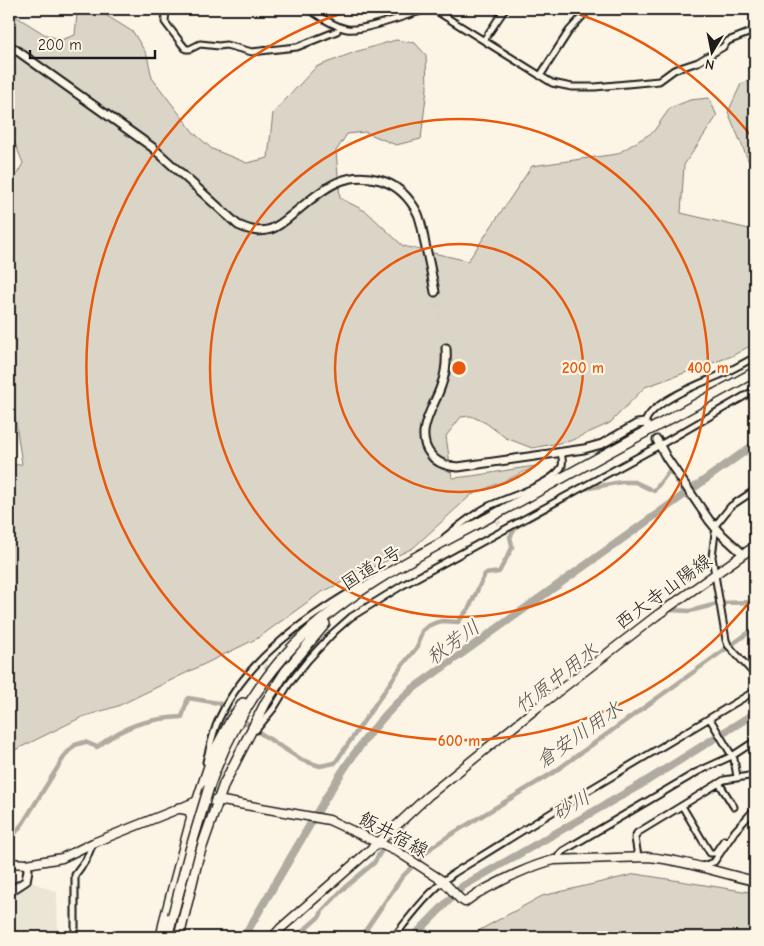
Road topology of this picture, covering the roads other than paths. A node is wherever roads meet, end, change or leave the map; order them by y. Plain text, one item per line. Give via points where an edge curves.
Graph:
1 (166, 9) edge
2 (309, 9) edge
3 (427, 9) edge
4 (433, 9) edge
5 (505, 9) edge
6 (589, 9) edge
7 (750, 9) edge
8 (755, 14) edge
9 (755, 28) edge
10 (337, 32) dead end
11 (484, 40) junction
12 (9, 45) edge
13 (540, 76) junction
14 (435, 292) tunnel mouth
15 (446, 348) tunnel mouth
16 (755, 357) edge
17 (755, 372) edge
18 (755, 390) edge
19 (647, 425) joint
20 (658, 443) junction
21 (561, 453) junction
22 (755, 490) edge
23 (489, 506) junction
24 (493, 512) tunnel mouth
25 (499, 524) tunnel mouth
26 (716, 529) junction
27 (502, 532) junction
28 (755, 546) edge
29 (743, 554) junction
30 (714, 574) junction
31 (352, 597) junction
32 (755, 675) edge
33 (755, 691) edge
34 (710, 719) junction
35 (234, 722) junction
36 (258, 722) junction
37 (755, 741) edge
38 (732, 755) junction
39 (755, 775) edge
40 (737, 777) junction
41 (719, 783) junction
42 (199, 798) junction
43 (217, 800) junction
44 (682, 806) junction
45 (734, 807) dead end
46 (179, 808) junction
47 (755, 809) edge
48 (192, 817) junction
49 (724, 840) dead end
50 (378, 842) junction
51 (93, 843) junction
52 (183, 854) junction
53 (638, 857) junction
54 (198, 858) junction
55 (559, 860) junction
56 (9, 863) edge
57 (28, 864) junction
58 (699, 867) junction
59 (177, 876) junction
60 (755, 881) edge
61 (444, 882) junction
62 (9, 892) edge
63 (158, 936) edge
64 (75, 937) edge
65 (167, 937) edge
66 (181, 937) edge
67 (273, 937) edge
68 (394, 937) edge

1 - 10 street via 166,22 186,49 200,44 226,45 252,52 270,50 296,47
2 - 3 street via 348,30
4 - 11 street
5 - 11 street
6 - 13 street via 569,31
7 - 8 street
9 - 13 street via 659,81 572,87 552,83
11 - 13 street
12 - 14 street via 152,147 238,225 247,229 272,229 324,189 342,180 363,176 390,184 403,193 418,214
15 - 21 street via 444,378 423,434 433,458 444,465 458,467
16 - 19 street via 685,390 649,414
17 - 31 highway, 国道2号 via 409,562
18 - 20 street
19 - 21 street via 637,424 593,448
20 - 26 street
20 - 27 street
21 - 23 street via 563,463 553,476
22 - 26 street via 732,506
23 - 24 street
23 - 42 street via 441,540 333,602 290,632 246,677 222,714 205,765
25 - 27 street
26 - 29 street
26 - 30 street via 712,546
27 - 36 street via 351,617 286,684 274,708
28 - 29 main road, 西大寺山陽線
29 - 30 main road, 西大寺山陽線
30 - 32 street via 728,645
30 - 50 main road, 西大寺山陽線 via 538,707 428,796
31 - 35 highway, 国道2号 via 287,653
31 - 36 highway via 299,654 276,686
33 - 34 street
34 - 38 street
34 - 61 street via 559,808
35 - 42 highway via 213,754
35 - 65 highway, bridge via 209,787
36 - 43 highway via 234,762
37 - 38 street
38 - 40 street
38 - 55 street via 697,772 563,851
39 - 40 street
40 - 41 street
41 - 44 street
41 - 45 street
42 - 43 main road, 飯井宿線
42 - 46 main road, 飯井宿線
42 - 48 highway
43 - 50 main road, 飯井宿線 via 320,818
43 - 54 highway
44 - 49 street via 710,853 715,853
44 - 53 street via 637,833
46 - 48 highway via 189,810
46 - 51 main road, 飯井宿線
47 - 58 street via 714,862
48 - 52 highway
50 - 61 main road, 飯井宿線
50 - 67 main road, 西大寺山陽線
51 - 57 main road, 飯井宿線 via 62,858
51 - 64 street via 75,875
52 - 54 street
52 - 59 highway
53 - 55 main road, 飯井宿線
53 - 58 main road, 飯井宿線 via 673,860
54 - 66 highway
54 - 66 street
55 - 61 main road, 飯井宿線 via 542,863 465,902
56 - 57 main road, 飯井宿線
57 - 62 street via 26,881
58 - 60 main road, 飯井宿線
59 - 63 highway, bridge
59 - 63 street via 172,879
61 - 68 street via 431,892
63 - 65 street

